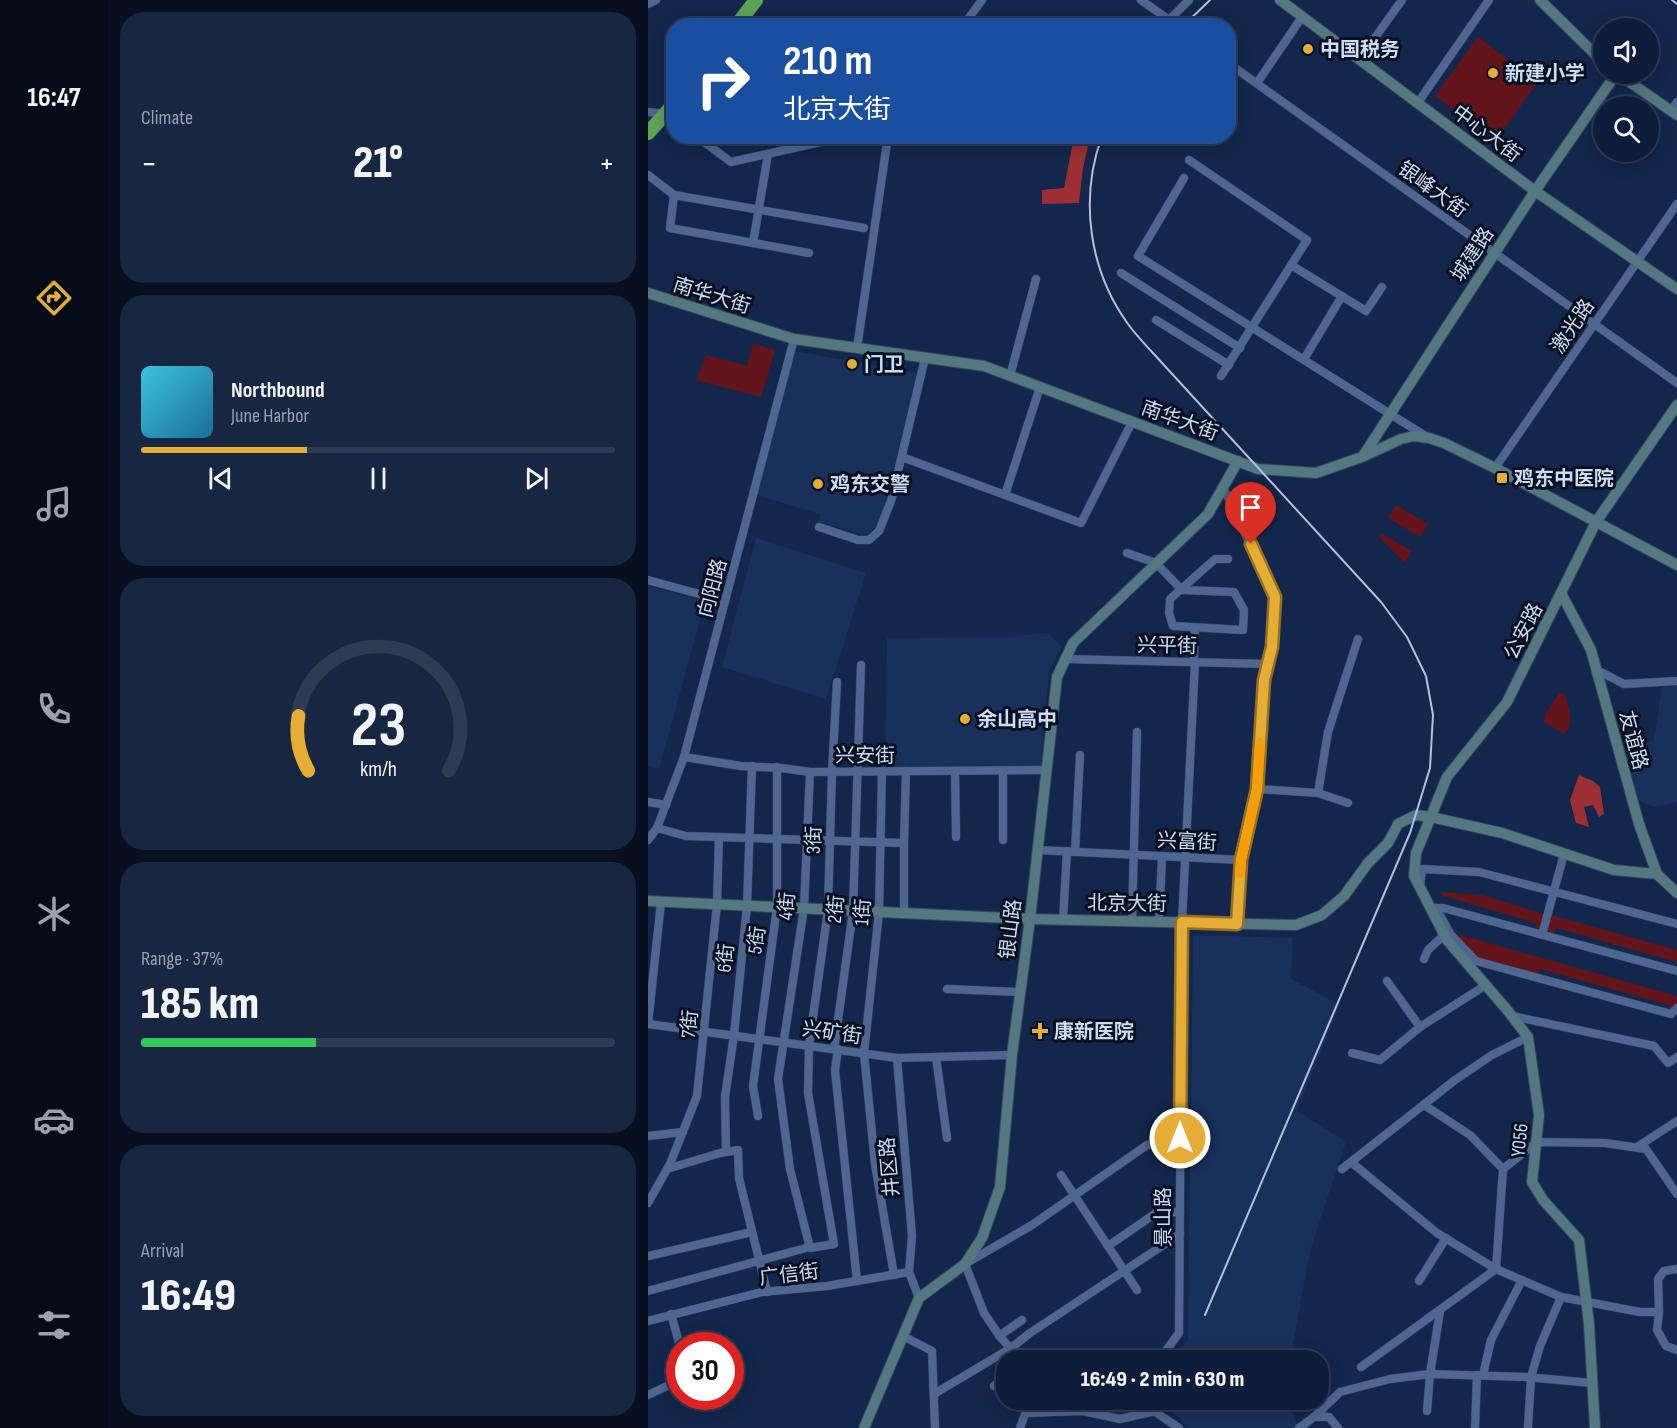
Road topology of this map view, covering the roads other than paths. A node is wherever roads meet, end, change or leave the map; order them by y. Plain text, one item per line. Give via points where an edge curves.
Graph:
1 (656, 0) edge
2 (756, 0) edge
3 (982, 0) edge
4 (1141, 0) edge
5 (1189, 0) edge
6 (1280, 0) edge
7 (1402, 0) edge
8 (1489, 0) edge
9 (1540, 0) edge
10 (648, 4) edge
11 (1302, 17) junction
12 (742, 18) edge
13 (969, 18) edge
14 (1161, 18) edge
15 (1171, 18) edge
16 (1593, 52) edge
17 (1359, 60) junction
18 (1236, 69) edge
19 (1257, 83) junction
20 (1610, 84) edge
21 (1634, 84) edge
22 (1417, 104) junction
23 (1675, 109) edge
24 (648, 112) edge
25 (666, 113) edge
26 (666, 117) edge
27 (648, 133) edge
28 (707, 144) edge
29 (812, 144) edge
30 (887, 144) edge
31 (768, 154) junction
32 (1189, 160) dead end
33 (648, 175) edge
34 (1184, 178) dead end
35 (1535, 191) junction
36 (674, 195) junction
37 (1677, 204) edge
38 (759, 210) junction
39 (864, 228) dead end
40 (753, 243) junction
41 (809, 253) dead end
42 (1495, 253) junction
43 (1637, 261) junction
44 (1291, 265) junction
45 (1121, 273) dead end
46 (1036, 279) dead end
47 (1382, 287) dead end
48 (1677, 289) edge
49 (649, 296) edge
50 (1342, 296) junction
51 (1156, 320) dead end
52 (1594, 324) junction
53 (1253, 327) junction
54 (794, 339) junction
55 (857, 348) junction
56 (1240, 348) junction
57 (926, 358) junction
58 (1304, 359) junction
59 (1229, 365) junction
60 (1010, 376) junction
61 (1221, 376) dead end
62 (1677, 383) edge
63 (1040, 387) junction
64 (1677, 405) edge
65 (1391, 413) junction
66 (1132, 422) junction
67 (1429, 438) junction
68 (902, 457) junction
69 (1362, 457) junction
70 (1238, 461) junction
71 (1496, 468) junction
72 (1223, 487) junction
73 (1005, 495) junction
74 (1596, 522) junction
75 (819, 527) dead end
76 (1127, 553) dead end
77 (1228, 559) dead end
78 (1156, 563) junction
79 (1677, 566) edge
80 (648, 580) edge
81 (1181, 589) junction
82 (1561, 593) junction
83 (725, 601) junction
84 (1195, 628) junction
85 (1358, 639) dead end
86 (1065, 659) junction
87 (1196, 662) junction
88 (1268, 664) junction
89 (861, 665) dead end
90 (1597, 670) junction
91 (1677, 681) edge
92 (837, 682) dead end
93 (1137, 732) dead end
94 (1080, 755) dead end
95 (684, 757) junction
96 (752, 766) junction
97 (777, 767) junction
98 (1046, 770) junction
99 (882, 771) junction
100 (906, 771) junction
101 (955, 771) junction
102 (1003, 771) junction
103 (810, 772) junction
104 (832, 772) junction
105 (858, 772) junction
106 (1257, 789) junction
107 (1318, 793) junction
108 (648, 802) edge
109 (1348, 803) dead end
110 (666, 805) junction
111 (1431, 817) junction
112 (657, 828) junction
113 (719, 837) junction
114 (956, 837) dead end
115 (749, 839) junction
116 (648, 840) edge
117 (777, 840) junction
118 (1003, 840) dead end
119 (806, 841) junction
120 (830, 841) junction
121 (856, 842) junction
122 (880, 842) junction
123 (903, 843) junction
124 (1037, 850) junction
125 (1071, 851) junction
126 (1564, 854) junction
127 (1134, 855) junction
128 (1162, 856) junction
129 (1187, 857) junction
130 (1241, 860) junction
131 (1658, 874) junction
132 (1414, 876) joint
133 (1420, 888) junction
134 (1554, 892) junction
135 (1677, 893) edge
136 (648, 901) edge
137 (661, 902) junction
138 (717, 904) junction
139 (747, 906) junction
140 (777, 907) junction
141 (804, 908) junction
142 (1433, 908) junction
143 (828, 910) junction
144 (853, 911) junction
145 (879, 912) junction
146 (904, 913) junction
147 (1030, 919) junction
148 (1063, 920) junction
149 (1132, 921) junction
150 (1160, 922) junction
151 (1182, 922) junction
152 (1237, 924) junction
153 (1677, 924) edge
154 (1444, 935) junction
155 (1542, 935) junction
156 (1424, 959) dead end
157 (1677, 971) edge
158 (1387, 981) dead end
159 (1486, 985) junction
160 (947, 989) dead end
161 (1020, 992) junction
162 (1677, 1008) edge
163 (1512, 1016) junction
164 (648, 1024) edge
165 (1420, 1027) junction
166 (705, 1031) junction
167 (734, 1035) junction
168 (1528, 1037) junction
169 (759, 1039) junction
170 (784, 1042) junction
171 (809, 1046) junction
172 (836, 1049) junction
173 (864, 1053) junction
174 (1352, 1053) dead end
175 (1012, 1055) junction
176 (936, 1057) junction
177 (1677, 1057) edge
178 (897, 1058) junction
179 (1424, 1106) junction
180 (758, 1116) dead end
181 (1677, 1121) edge
182 (683, 1132) junction
183 (648, 1136) edge
184 (947, 1138) dead end
185 (1180, 1138) junction
186 (1537, 1142) junction
187 (1637, 1148) junction
188 (726, 1152) junction
189 (1351, 1162) junction
190 (1342, 1168) dead end
191 (1503, 1169) junction
192 (667, 1170) junction
193 (1060, 1175) dead end
194 (1677, 1194) edge
195 (1074, 1196) junction
196 (648, 1203) edge
197 (1180, 1212) junction
198 (752, 1232) junction
199 (1180, 1234) junction
200 (1446, 1238) junction
201 (1108, 1246) junction
202 (806, 1248) dead end
203 (648, 1256) edge
204 (760, 1261) junction
205 (965, 1264) junction
206 (1496, 1269) junction
207 (1677, 1269) edge
208 (1124, 1270) junction
209 (909, 1272) junction
210 (894, 1275) junction
211 (1522, 1280) junction
212 (857, 1281) junction
213 (1419, 1281) dead end
214 (1137, 1290) dead end
215 (648, 1291) edge
216 (766, 1292) junction
217 (1561, 1297) junction
218 (919, 1298) junction
219 (1587, 1303) junction
220 (1440, 1311) junction
221 (1659, 1312) junction
222 (671, 1314) junction
223 (1022, 1320) dead end
224 (648, 1321) edge
225 (676, 1332) edge
226 (903, 1336) junction
227 (999, 1336) junction
228 (1011, 1350) edge
229 (1017, 1350) edge
230 (1166, 1350) edge
231 (1677, 1350) edge
232 (996, 1363) edge
233 (1361, 1367) dead end
234 (1430, 1374) junction
235 (1480, 1375) junction
236 (1531, 1377) junction
237 (1592, 1383) junction
238 (666, 1387) edge
239 (934, 1394) junction
240 (648, 1395) edge
241 (1026, 1410) edge
242 (1155, 1411) joint
243 (1427, 1411) dead end
244 (1025, 1413) junction
245 (1314, 1417) junction
246 (1167, 1424) edge
247 (864, 1428) edge
248 (935, 1428) edge
249 (1020, 1428) edge
250 (1179, 1428) edge
251 (1299, 1428) edge
252 (1338, 1428) edge
253 (1475, 1428) edge
254 (1528, 1428) edge
255 (1595, 1428) edge

1 - 10 street
2 - 12 highway
3 - 13 street
4 - 14 street
5 - 15 street
6 - 11 street, 中心大街
7 - 17 street
8 - 22 street
9 - 16 street
11 - 17 street, 中心大街
11 - 19 street
17 - 22 street, 中心大街
18 - 19 street, 银峰大街
19 - 42 street, 银峰大街
20 - 35 street, 城建路
21 - 23 street
22 - 35 street, 中心大街
24 - 25 street
26 - 27 highway
28 - 31 street via 731,162
29 - 31 street
30 - 55 street
31 - 38 street
32 - 44 street via 1307,240
33 - 36 street
34 - 53 street via 1138,256
35 - 42 street, 城建路
35 - 43 street, 中心大街
36 - 38 street
36 - 40 street via 670,228
37 - 43 street, 激光路
38 - 39 street
38 - 40 street
40 - 41 street
42 - 52 street, 银峰大街
42 - 65 street, 城建路
43 - 48 street, 中心大街
43 - 52 street, 激光路
44 - 50 street
44 - 53 street
45 - 56 street
46 - 60 street
47 - 50 street via 1366,311
49 - 54 street, 南华大街
50 - 58 street
51 - 59 street
52 - 62 street, 银峰大街
52 - 71 street, 激光路
53 - 56 street
53 - 58 street
54 - 55 street, 南华大街
54 - 83 street, 向阳路
55 - 57 street, 南华大街
56 - 59 street
57 - 60 street, 南华大街 via 984,366
57 - 68 street
58 - 65 street
59 - 61 street
60 - 63 street, 南华大街
63 - 66 street, 南华大街
63 - 73 street
64 - 74 street, 公安路
65 - 67 street
65 - 69 street, 城建路
66 - 70 street, 南华大街
66 - 73 street via 1080,523
67 - 69 street, 南华大街 via 1401,439
67 - 71 street, 南华大街
68 - 73 street
68 - 75 street via 891,501 879,531 869,540
69 - 70 street, 南华大街 via 1316,473 1258,469
70 - 72 street, 银山路
71 - 74 street, 南华大街
72 - 78 street, 银山路 via 1208,514
72 - 88 street, 兴富街 via 1275,597
74 - 79 street, 南华大街
74 - 82 street, 公安路
76 - 78 street
77 - 81 street via 1215,559
78 - 81 street
78 - 86 street, 银山路 via 1073,643
80 - 83 street
81 - 84 street via 1170,599 1173,626
81 - 84 street via 1234,592 1245,610 1243,630
82 - 90 street, 友谊路 via 1592,650
82 - 111 street, 公安路 via 1507,702 1447,777
83 - 95 street, 向阳路
84 - 87 street, 景山路
85 - 107 street via 1328,732
86 - 87 street, 兴平街
86 - 98 street, 银山路 via 1057,677
87 - 88 street, 兴平街
87 - 129 street, 景山路
88 - 106 street, 兴富街
89 - 105 street, 2街
90 - 91 street via 1624,684
90 - 131 street, 友谊路 via 1639,824
92 - 104 street, 3街
93 - 127 street
94 - 125 street
95 - 96 street, 兴安街
95 - 110 street, 向阳路
96 - 97 street, 兴安街
96 - 115 street, 6街
97 - 103 street, 兴安街
97 - 117 street, 5街
98 - 102 street, 兴安街
98 - 124 street, 银山路
99 - 100 street, 兴安街
99 - 105 street, 兴安街
99 - 122 street, 1街
100 - 101 street, 兴安街
100 - 123 street
101 - 102 street, 兴安街
101 - 114 street
102 - 118 street
103 - 104 street, 兴安街
103 - 119 street, 4街
104 - 105 street, 兴安街
104 - 120 street, 3街
105 - 121 street, 2街
106 - 107 street
106 - 130 street, 兴富街
107 - 109 street
108 - 110 street
110 - 112 street, 向阳路
111 - 126 street, 北京大街 via 1502,833
111 - 132 street, 公安路 via 1416,853
111 - 152 street, 北京大街 via 1416,816 1398,824 1388,843 1368,862 1344,896 1322,915 1296,925
112 - 113 street via 686,836
112 - 116 street, 向阳路
113 - 115 street
113 - 138 street, 7街
115 - 117 street
115 - 139 street, 6街
117 - 119 street
117 - 140 street, 5街
119 - 120 street
119 - 141 street, 4街
120 - 121 street
120 - 143 street, 3街
121 - 122 street
121 - 144 street, 2街
122 - 123 street
122 - 145 street, 1街
123 - 146 street
124 - 125 street, 兴富街
124 - 147 street, 银山路
125 - 127 street, 兴富街
125 - 148 street
126 - 131 street, 北京大街 via 1614,870
126 - 134 street
127 - 128 street, 兴富街
127 - 149 street
128 - 129 street, 兴富街
128 - 150 street
129 - 130 street, 兴富街
129 - 151 street, 景山路
130 - 152 street
131 - 135 street, 友谊路
132 - 133 street, Y056 / Y056
133 - 134 street via 1422,869 1479,872
133 - 142 street, Y056 / Y056
134 - 153 street
134 - 155 street
136 - 137 street, 北京大街
137 - 138 street, 北京大街
137 - 164 street
138 - 139 street, 北京大街
138 - 166 street, 7街
139 - 140 street, 北京大街
139 - 167 street, 6街
140 - 141 street, 北京大街
140 - 169 street, 5街
141 - 143 street, 北京大街
141 - 170 street, 4街
142 - 154 street, Y056 / Y056
142 - 155 street
142 - 162 street via 1450,935 1476,961 1671,1014
143 - 144 street, 北京大街
143 - 171 street, 3街
144 - 145 street, 北京大街
144 - 172 street, 2街
145 - 146 street, 北京大街
145 - 173 street, 1街
146 - 147 street, 北京大街
147 - 148 street, 北京大街
147 - 161 street, 银山路
148 - 149 street, 北京大街
149 - 150 street, 北京大街
150 - 151 street, 北京大街
151 - 152 street, 北京大街
151 - 185 street, 景山路
154 - 156 street
154 - 159 street, Y056 / Y056
155 - 157 street
158 - 165 street
159 - 163 street, Y056 / Y056
159 - 165 street
160 - 161 street
161 - 175 street, 银山路
163 - 168 street, Y056 / Y056
163 - 177 street via 1654,1046 1668,1063
164 - 166 street, 兴矿街
165 - 174 street via 1380,1060
166 - 167 street, 兴矿街
166 - 182 street, 7街 via 697,1096
167 - 169 street, 兴矿街
167 - 188 street, 6街 via 725,1097
168 - 179 street via 1492,1055
168 - 186 street, Y056 / Y056 via 1539,1115
169 - 170 street, 兴矿街
169 - 180 street, 5街 via 753,1086
170 - 171 street, 兴矿街
170 - 171 street, 4街 via 777,1079 790,1169 810,1248 834,1244 808,1093
171 - 172 street, 兴矿街
172 - 173 street, 兴矿街
172 - 212 street, 2街
173 - 178 street, 兴矿街
173 - 210 street, 1街 via 875,1164
175 - 176 street, 兴矿街
175 - 205 street, 银山路 via 1000,1187 982,1238
176 - 178 street, 兴矿街
176 - 184 street
178 - 209 street, 井区路 via 912,1236
179 - 189 street
179 - 191 street via 1470,1136
181 - 187 street
182 - 183 street
182 - 192 street, 7街
185 - 195 street via 1147,1144
185 - 197 street, 景山路
186 - 187 street via 1605,1143
186 - 191 street
186 - 219 street, Y056 / Y056 via 1532,1182 1579,1240
187 - 194 street via 1646,1149
188 - 192 street
188 - 198 street via 738,1150 739,1178
189 - 190 street
189 - 200 street
191 - 206 street
192 - 196 street, 7街
193 - 195 street
195 - 201 street
195 - 205 street
197 - 199 street, 景山路
197 - 201 street via 1156,1213
198 - 203 street
198 - 204 street
199 - 208 street
199 - 230 street, 景山路 via 1179,1333
200 - 206 street
200 - 213 street
201 - 208 street
202 - 204 street
204 - 215 street
204 - 216 street
205 - 218 street, 银山路
205 - 227 street via 984,1313
206 - 211 street
206 - 220 street
207 - 221 street via 1664,1271 1658,1279
208 - 214 street
208 - 229 street via 1030,1332
209 - 210 street, 广信街
209 - 218 street
210 - 212 street, 广信街
211 - 217 street
211 - 235 street via 1491,1340
212 - 216 street, 广信街
216 - 222 street, 广信街
217 - 219 street
217 - 236 street
218 - 226 street
219 - 221 street
219 - 237 street, Y056 / Y056
220 - 233 street
220 - 234 street
221 - 231 street via 1658,1330 1666,1346
222 - 224 street, 广信街
222 - 225 street
223 - 227 street
226 - 239 street via 932,1351
226 - 247 street
227 - 228 street
232 - 239 street
234 - 235 street
234 - 243 street
234 - 245 street via 1340,1392
235 - 236 street
235 - 253 street
236 - 237 street
236 - 254 street
237 - 255 street, Y056 / Y056
238 - 240 street
239 - 248 street
241 - 244 street
242 - 244 street via 1120,1419 1083,1411
242 - 246 street
244 - 249 street
245 - 251 street
245 - 252 street via 1329,1417
246 - 250 street

